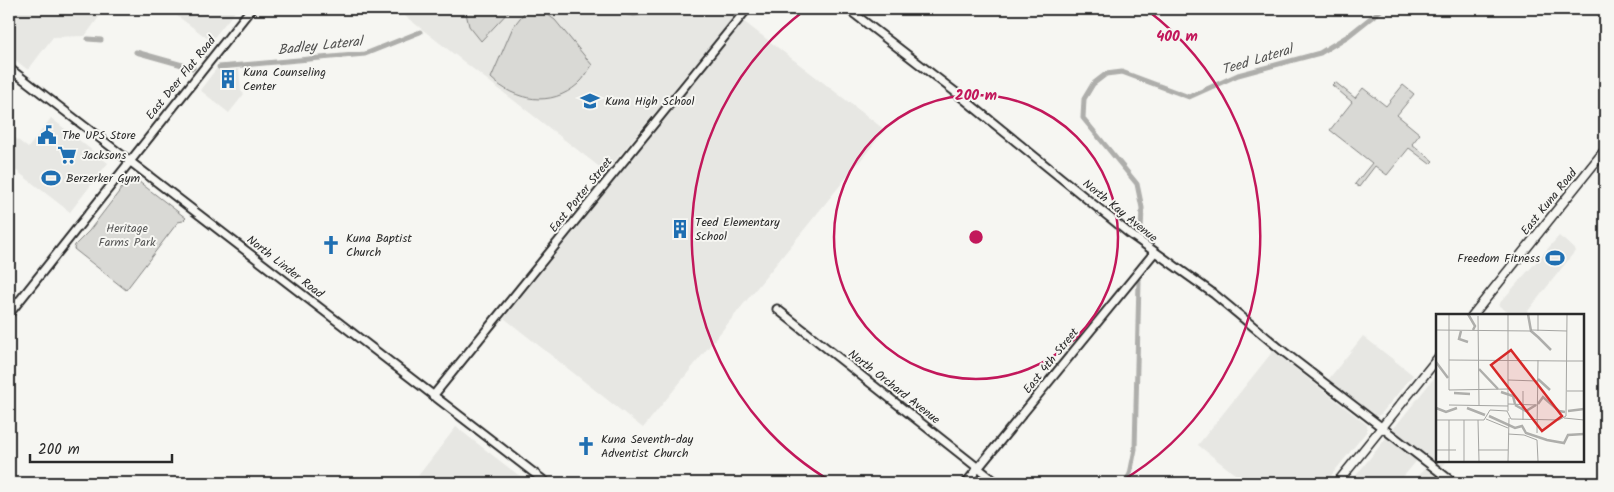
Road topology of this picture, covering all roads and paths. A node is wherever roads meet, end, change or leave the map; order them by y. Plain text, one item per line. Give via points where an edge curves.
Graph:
1 (251, 9) edge
2 (747, 9) edge
3 (848, 9) edge
4 (9, 68) edge
5 (1605, 150) edge
6 (129, 161) junction
7 (1154, 252) junction
8 (777, 309) dead end
9 (9, 314) edge
10 (1474, 314) edge
11 (1436, 360) edge
12 (433, 396) junction
13 (1382, 427) junction
14 (978, 468) junction
15 (547, 483) edge
16 (966, 483) edge
17 (998, 483) edge
18 (1336, 483) edge
19 (1454, 483) edge

1 - 6 street, East Deer Flat Road
2 - 12 street, East Porter Street
3 - 7 street, North Kay Avenue
4 - 6 street, North Linder Road
5 - 10 main road, East Kuna Road
6 - 9 street, East Deer Flat Road
6 - 12 street, North Linder Road
7 - 13 street, North Kay Avenue via 1214,294
7 - 14 street, East 4th Street
8 - 14 street, North Orchard Avenue
11 - 13 main road
12 - 15 street, North Linder Road
13 - 18 main road
13 - 19 street, North Kay Avenue
14 - 16 street, East 4th Street
14 - 17 street, North Orchard Avenue

